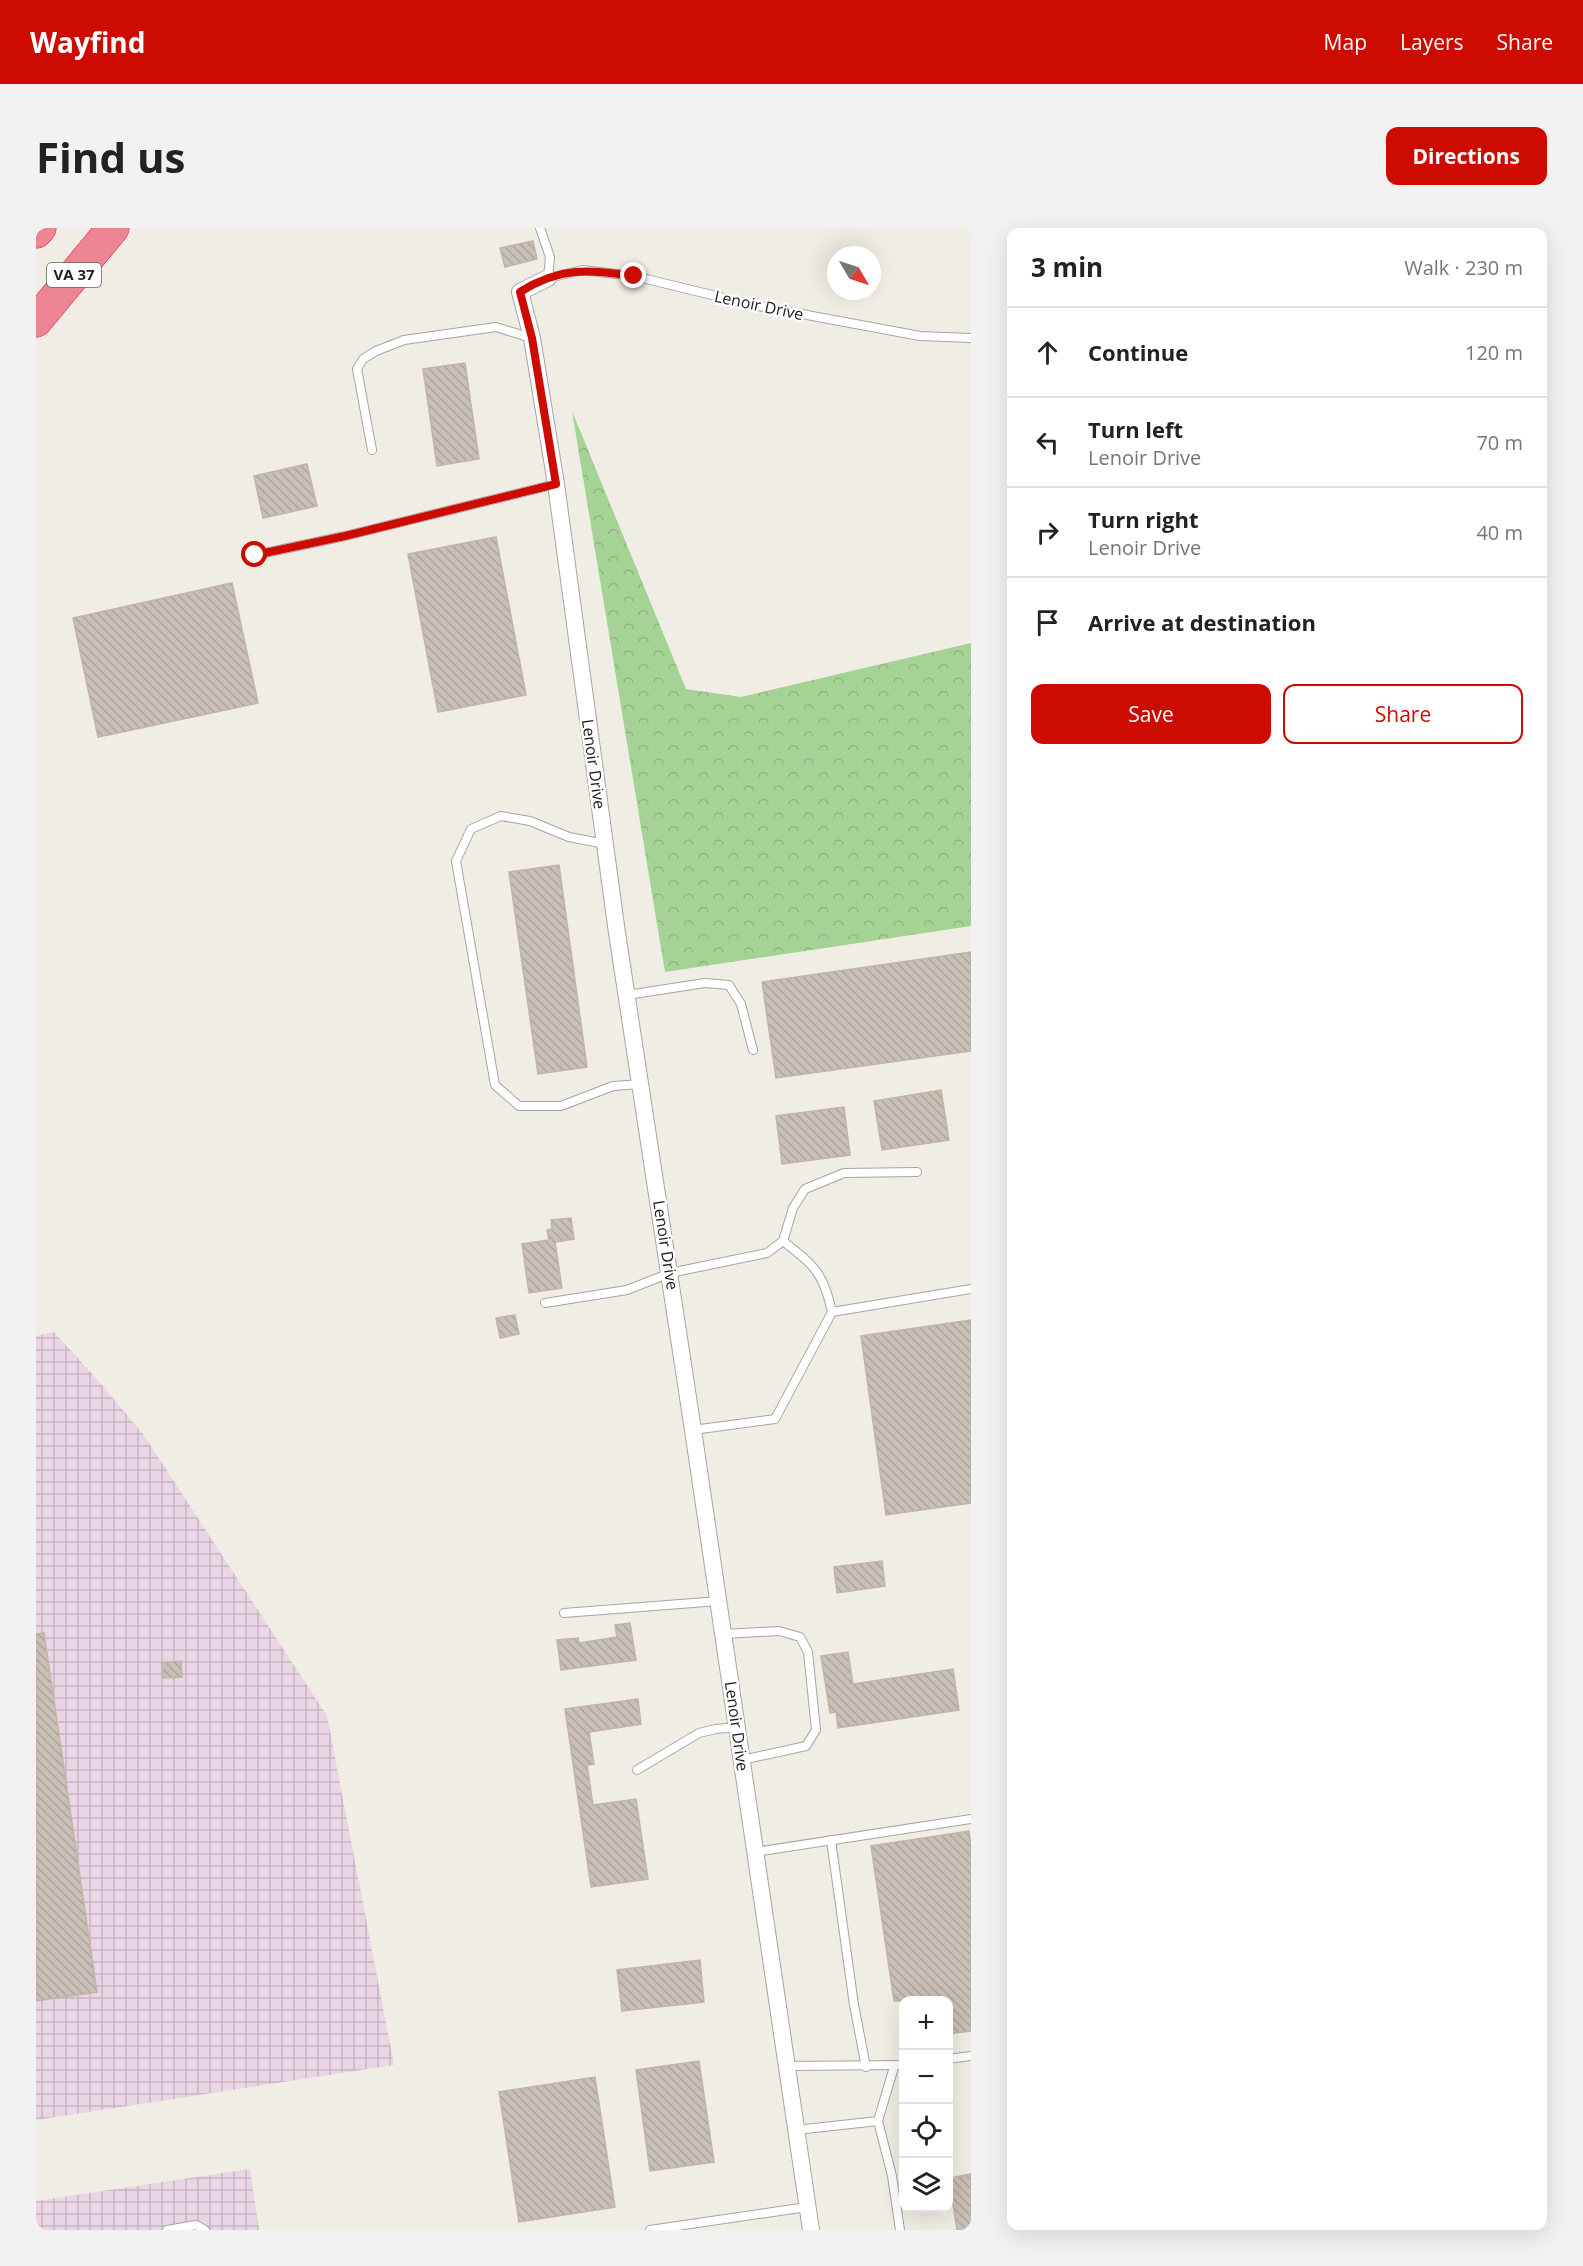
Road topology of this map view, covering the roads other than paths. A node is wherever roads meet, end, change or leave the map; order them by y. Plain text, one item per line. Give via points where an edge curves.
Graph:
1 (40, 228) edge
2 (112, 228) edge
3 (540, 228) edge
4 (36, 232) edge
5 (548, 278) junction
6 (36, 321) edge
7 (532, 338) junction
8 (971, 338) edge
9 (372, 450) dead end
10 (556, 484) junction
11 (255, 555) dead end
12 (605, 844) junction
13 (627, 995) junction
14 (753, 1050) dead end
15 (641, 1084) junction
16 (917, 1172) dead end
17 (783, 1241) junction
18 (670, 1273) junction
19 (971, 1289) edge
20 (545, 1303) dead end
21 (832, 1312) junction
22 (693, 1430) junction
23 (719, 1601) junction
24 (564, 1613) dead end
25 (724, 1634) junction
26 (737, 1727) junction
27 (742, 1760) junction
28 (637, 1770) dead end
29 (971, 1819) edge
30 (831, 1840) junction
31 (754, 1852) junction
32 (971, 2056) edge
33 (953, 2058) edge
34 (786, 2066) junction
35 (899, 2066) edge
36 (866, 2067) junction
37 (894, 2067) junction
38 (878, 2121) junction
39 (796, 2130) junction
40 (807, 2207) junction
41 (167, 2230) edge
42 (205, 2230) edge
43 (650, 2230) edge
44 (811, 2230) edge
45 (900, 2230) edge

1 - 4 highway
2 - 6 highway, VA 37
3 - 5 lane via 550,257
5 - 7 street, Lenoir Drive via 520,292
5 - 8 lane, Lenoir Drive via 583,270 634,276 753,305 920,336
7 - 9 lane via 496,327 404,340 363,359 357,369
7 - 10 street, Lenoir Drive
10 - 11 lane
10 - 12 street, Lenoir Drive
12 - 13 street, Lenoir Drive
12 - 15 lane via 501,816 471,829 456,861 495,1085 519,1106 561,1106 612,1086
13 - 14 lane via 705,983 729,985 741,1004
13 - 15 street, Lenoir Drive
15 - 18 street, Lenoir Drive
16 - 17 lane via 844,1173 805,1189 793,1208
17 - 18 lane via 767,1253
17 - 21 lane via 813,1266 826,1287
18 - 20 lane via 627,1290
18 - 22 street, Lenoir Drive
19 - 21 lane
21 - 22 lane via 775,1419
22 - 23 street, Lenoir Drive
23 - 24 lane
23 - 25 street, Lenoir Drive
25 - 26 street, Lenoir Drive
25 - 27 lane via 779,1631 800,1637 808,1652 816,1730 806,1746
26 - 27 street, Lenoir Drive
26 - 28 lane via 699,1733
27 - 31 street, Lenoir Drive
29 - 30 lane
30 - 31 lane
30 - 36 lane
31 - 34 street, Lenoir Drive
32 - 33 lane
34 - 36 lane
34 - 39 street, Lenoir Drive
35 - 37 lane
36 - 37 lane
37 - 38 lane
38 - 39 lane
38 - 45 lane
39 - 40 street, Lenoir Drive
40 - 43 lane
40 - 44 street, Lenoir Drive
41 - 42 lane via 196,2225

